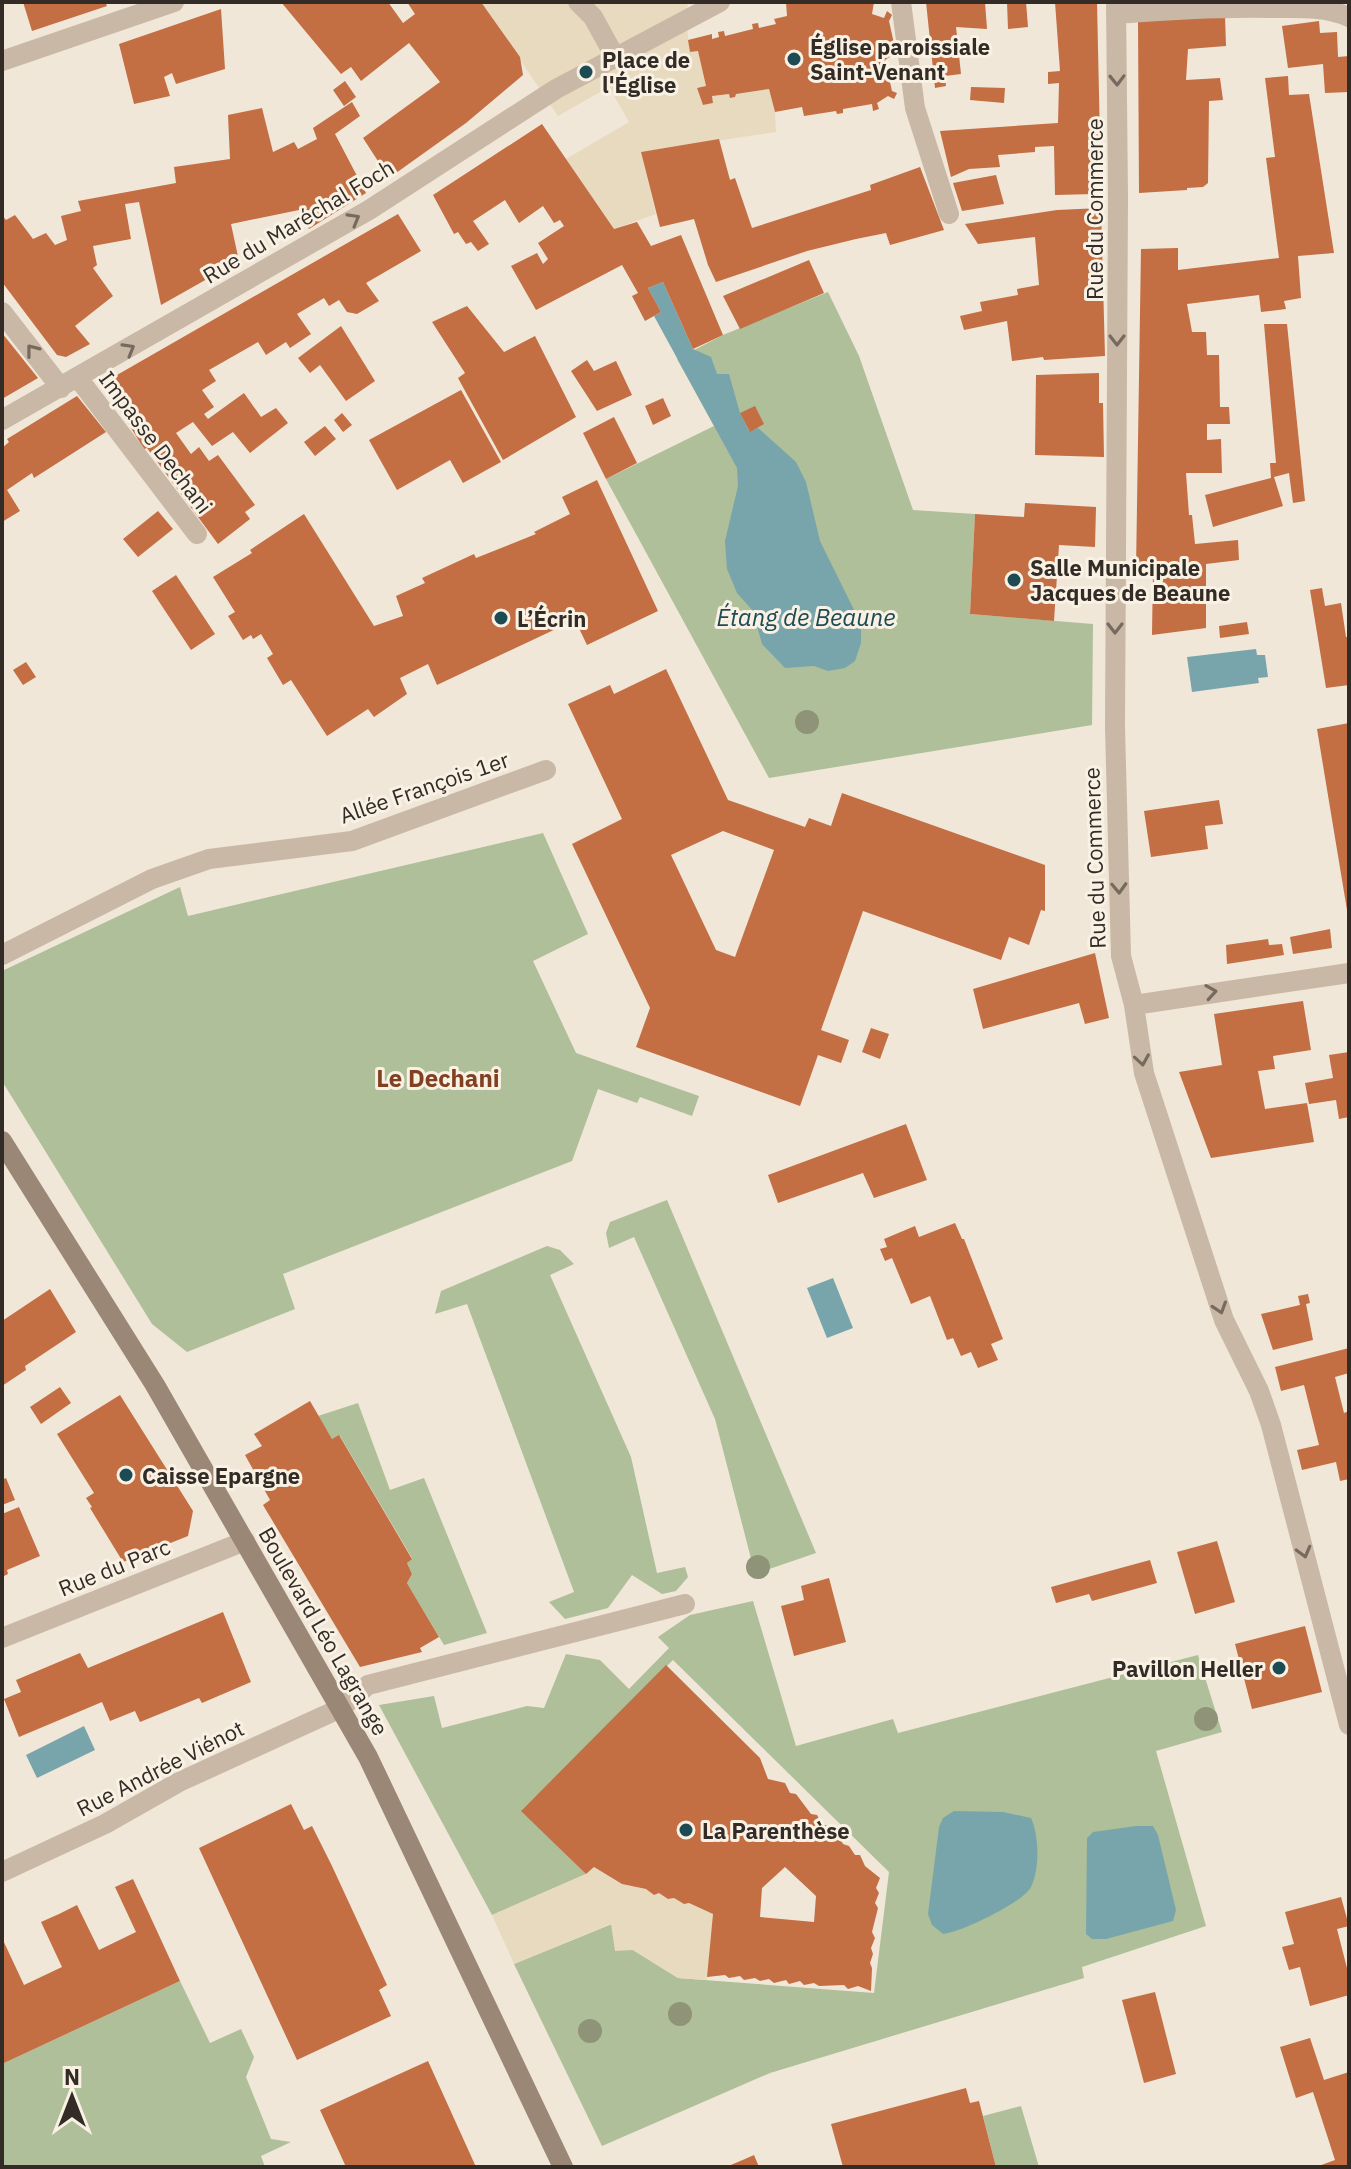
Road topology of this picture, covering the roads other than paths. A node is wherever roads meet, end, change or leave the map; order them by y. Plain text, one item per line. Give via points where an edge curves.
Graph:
1 (174, 2) edge
2 (578, 2) edge
3 (720, 2) edge
4 (901, 2) edge
5 (1116, 8) edge
6 (1349, 17) edge
7 (615, 57) junction
8 (2, 61) edge
9 (949, 214) dead end
10 (2, 312) edge
11 (70, 383) junction
12 (2, 420) edge
13 (197, 534) dead end
14 (546, 770) dead end
15 (2, 955) edge
16 (1349, 973) edge
17 (1134, 1005) junction
18 (2, 1141) edge
19 (245, 1541) junction
20 (685, 1604) dead end
21 (2, 1638) edge
22 (341, 1708) junction
23 (1349, 1725) edge
24 (2, 1872) edge
25 (563, 2167) edge

1 - 8 street
2 - 7 street via 593,17
3 - 7 street
4 - 9 street via 915,108
5 - 6 street via 1316,8
5 -> 17 street, Rue du Commerce via 1115,759 1121,956
11 -> 7 street, Rue du Maréchal Foch via 369,210 544,96
11 -> 10 street, Impasse Dechani
11 - 12 street, Rue du Maréchal Foch
11 - 13 street, Impasse Dechani
14 - 15 street, Allée François 1er via 352,841 209,859 152,879
17 -> 16 street
17 -> 23 street, Rue du Commerce via 1144,1073 1224,1320 1271,1425
18 - 19 street, Boulevard Léo Lagrange via 155,1385
19 - 21 street, Rue du Parc
19 - 22 street, Boulevard Léo Lagrange
20 - 22 street, Rue Andrée Viénot via 368,1685
22 - 24 street, Rue Andrée Viénot
22 - 25 street, Boulevard Léo Lagrange

